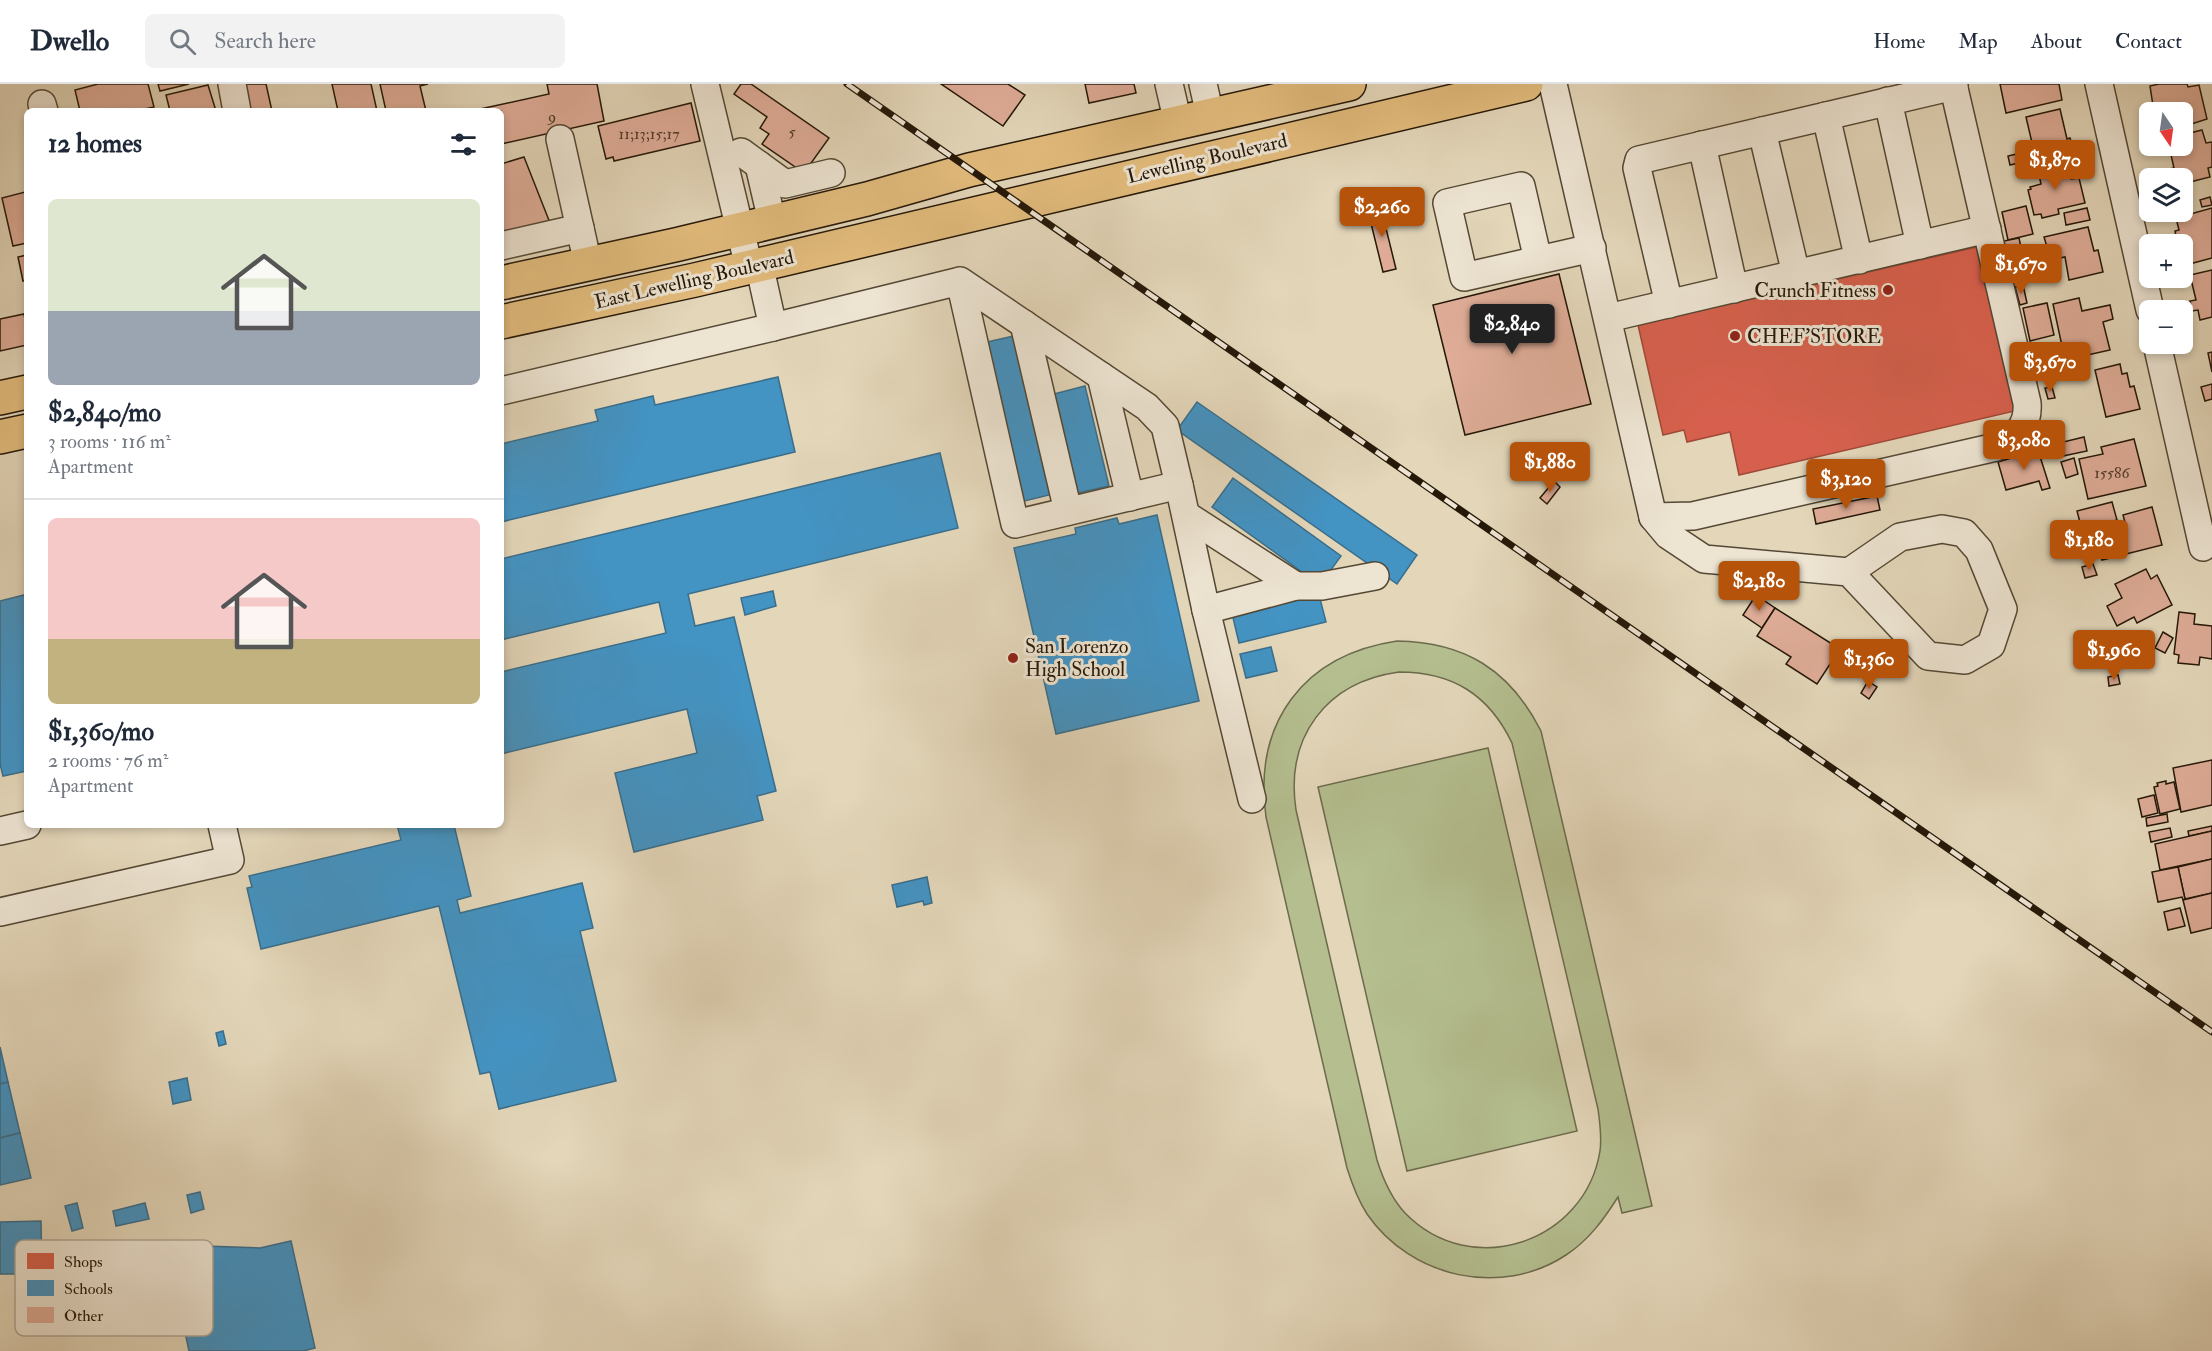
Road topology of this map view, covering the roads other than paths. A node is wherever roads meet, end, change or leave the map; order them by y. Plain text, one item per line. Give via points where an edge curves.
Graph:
1 (232, 84) edge
2 (705, 84) edge
3 (1169, 84) edge
4 (1203, 84) edge
5 (1526, 84) edge
6 (1553, 84) edge
7 (2099, 84) edge
8 (1953, 85) edge
9 (1333, 86) edge
10 (1888, 101) junction
11 (236, 108) edge
12 (1210, 115) junction
13 (1826, 116) junction
14 (1178, 123) junction
15 (1762, 131) junction
16 (560, 139) dead end
17 (1702, 145) junction
18 (831, 174) dead end
19 (867, 199) joint
20 (772, 221) junction
21 (580, 228) junction
22 (739, 229) junction
23 (1987, 229) junction
24 (887, 234) joint
25 (504, 245) edge
26 (1920, 245) junction
27 (1592, 248) junction
28 (1538, 260) dead end
29 (1859, 260) junction
30 (588, 264) junction
31 (754, 265) junction
32 (1796, 274) junction
33 (960, 281) junction
34 (504, 282) edge
35 (1734, 289) junction
36 (2148, 300) edge
37 (1669, 304) junction
38 (1608, 318) junction
39 (504, 321) edge
40 (1024, 324) junction
41 (773, 327) junction
42 (2159, 354) edge
43 (1101, 376) junction
44 (504, 390) edge
45 (24, 393) edge
46 (0, 398) edge
47 (24, 432) edge
48 (0, 437) edge
49 (1179, 485) junction
50 (1130, 497) junction
51 (1068, 511) junction
52 (1186, 515) junction
53 (1653, 517) junction
54 (2203, 547) dead end
55 (1849, 572) junction
56 (1375, 576) dead end
57 (1296, 586) junction
58 (1206, 610) junction
59 (1252, 799) dead end
60 (24, 826) edge
61 (223, 828) edge
62 (0, 831) edge
63 (0, 912) edge

1 - 11 street
2 - 22 street
3 - 14 street
4 - 12 street
5 - 24 main road, Lewelling Boulevard
6 - 27 street
7 - 36 street
8 - 10 street
8 - 23 street
9 - 12 main road, Lewelling Boulevard
10 - 13 street
10 - 26 street
12 - 14 main road, Lewelling Boulevard
13 - 15 street
13 - 29 street
14 - 19 main road, Lewelling Boulevard via 969,170
15 - 17 street
15 - 32 street
16 - 21 street
17 - 35 street
17 - 37 street via 1639,160 1637,168
18 - 20 street via 785,184 750,159
19 - 20 main road, East Lewelling Boulevard
20 - 22 main road, East Lewelling Boulevard
21 - 25 street
21 - 30 street
22 - 30 main road, East Lewelling Boulevard
22 - 31 street
23 - 26 street
23 - 53 street via 2027,403 2023,428 2010,440 1996,447 1693,516
24 - 31 main road, East Lewelling Boulevard
26 - 29 street
27 - 28 street
27 - 38 street
29 - 32 street
30 - 34 main road, East Lewelling Boulevard
31 - 39 main road, East Lewelling Boulevard
31 - 41 street
32 - 35 street
33 - 40 street
33 - 41 street
33 - 51 street via 1015,524
35 - 37 street
37 - 38 street
38 - 53 street
40 - 43 street
40 - 51 street
41 - 44 street
42 - 54 street
43 - 49 street via 1147,406 1165,426
43 - 50 street
45 - 46 main road
47 - 48 main road
49 - 50 street
49 - 52 street
50 - 51 street
52 - 57 street
52 - 58 street
53 - 55 street via 1668,535 1704,559
55 - 55 street via 1928,656 1965,660 1991,645 2003,609 1979,550 1964,533 1942,529 1900,537
56 - 57 street via 1322,586
57 - 58 street
58 - 59 street
60 - 62 street
61 - 63 street via 230,860

